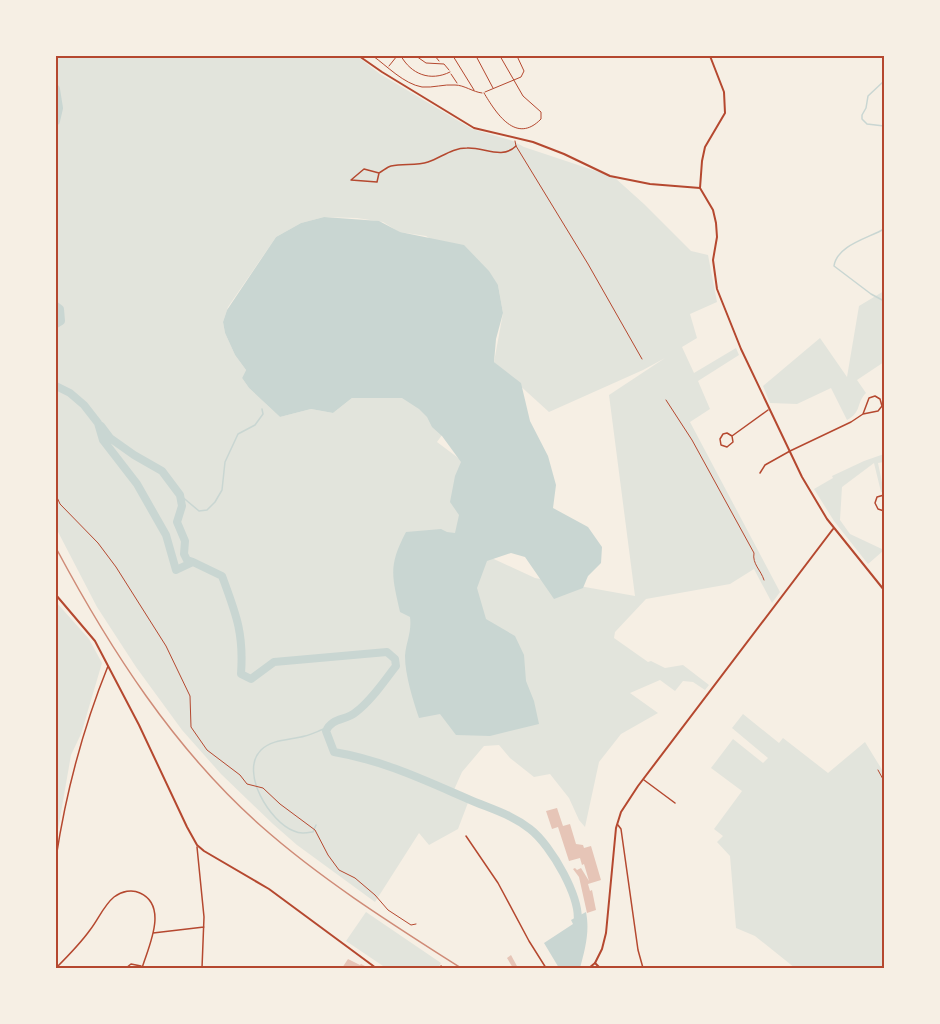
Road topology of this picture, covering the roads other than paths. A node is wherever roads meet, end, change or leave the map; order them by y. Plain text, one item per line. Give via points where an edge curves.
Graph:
1 (359, 56) edge
2 (373, 56) edge
3 (383, 56) edge
4 (397, 56) edge
5 (401, 56) edge
6 (416, 56) edge
7 (435, 56) edge
8 (453, 56) edge
9 (476, 56) edge
10 (500, 56) edge
11 (517, 56) edge
12 (710, 56) edge
13 (380, 60) junction
14 (440, 63) junction
15 (387, 67) junction
16 (450, 72) junction
17 (514, 80) junction
18 (458, 84) junction
19 (493, 88) junction
20 (475, 92) junction
21 (484, 93) junction
22 (515, 139) junction
23 (516, 146) junction
24 (379, 173) junction
25 (700, 189) junction
26 (642, 358) dead end
27 (769, 409) junction
28 (863, 414) junction
29 (732, 436) junction
30 (790, 452) junction
31 (760, 473) dead end
32 (885, 495) edge
33 (885, 511) edge
34 (833, 529) junction
35 (885, 590) edge
36 (56, 595) edge
37 (108, 666) junction
38 (643, 779) junction
39 (675, 803) dead end
40 (617, 824) junction
41 (466, 836) dead end
42 (197, 845) junction
43 (56, 858) edge
44 (204, 927) junction
45 (152, 933) junction
46 (595, 963) junction
47 (142, 967) edge
48 (56, 969) edge
49 (126, 969) edge
50 (202, 969) edge
51 (376, 969) edge
52 (546, 969) edge
53 (589, 969) edge
54 (600, 969) edge
55 (643, 969) edge

1 - 22 street via 474,128
2 - 13 lane
3 - 13 lane
4 - 15 lane
5 - 16 lane via 421,75 435,77
6 - 14 lane via 426,63
7 - 14 lane
8 - 20 lane
9 - 19 lane
10 - 17 lane
11 - 17 lane via 524,71
12 - 25 street via 724,92 725,113 705,147
13 - 15 lane
14 - 16 lane
15 - 18 lane via 418,86
16 - 18 lane
17 - 19 lane
17 - 21 lane via 523,96 542,112 541,119 530,127 506,123
18 - 20 lane
19 - 21 lane
20 - 21 lane
22 - 23 lane
22 - 25 street via 564,154 610,176
23 - 24 street via 501,154 454,148 429,162 391,166
23 - 26 lane
24 - 24 street via 378,182 351,180 364,169
25 - 27 street via 716,223 713,260 717,289
27 - 29 street
27 - 30 street
28 - 28 street via 880,410 880,399 869,398
28 - 30 street
29 - 29 street via 722,435 721,445 731,446
30 - 31 street via 765,465
30 - 34 street
32 - 33 street via 875,503
34 - 35 street
34 - 38 street
36 - 37 street via 95,641
37 - 42 street
37 - 43 street via 77,757
38 - 39 street
38 - 40 street
40 - 46 street via 608,922
40 - 55 street via 621,829
41 - 52 street via 504,892
42 - 44 street
42 - 51 street via 269,889
44 - 45 street
44 - 50 street
45 - 47 street
45 - 48 street via 156,915 151,902 137,892 120,893
46 - 53 street
46 - 54 street
47 - 49 street via 133,964

